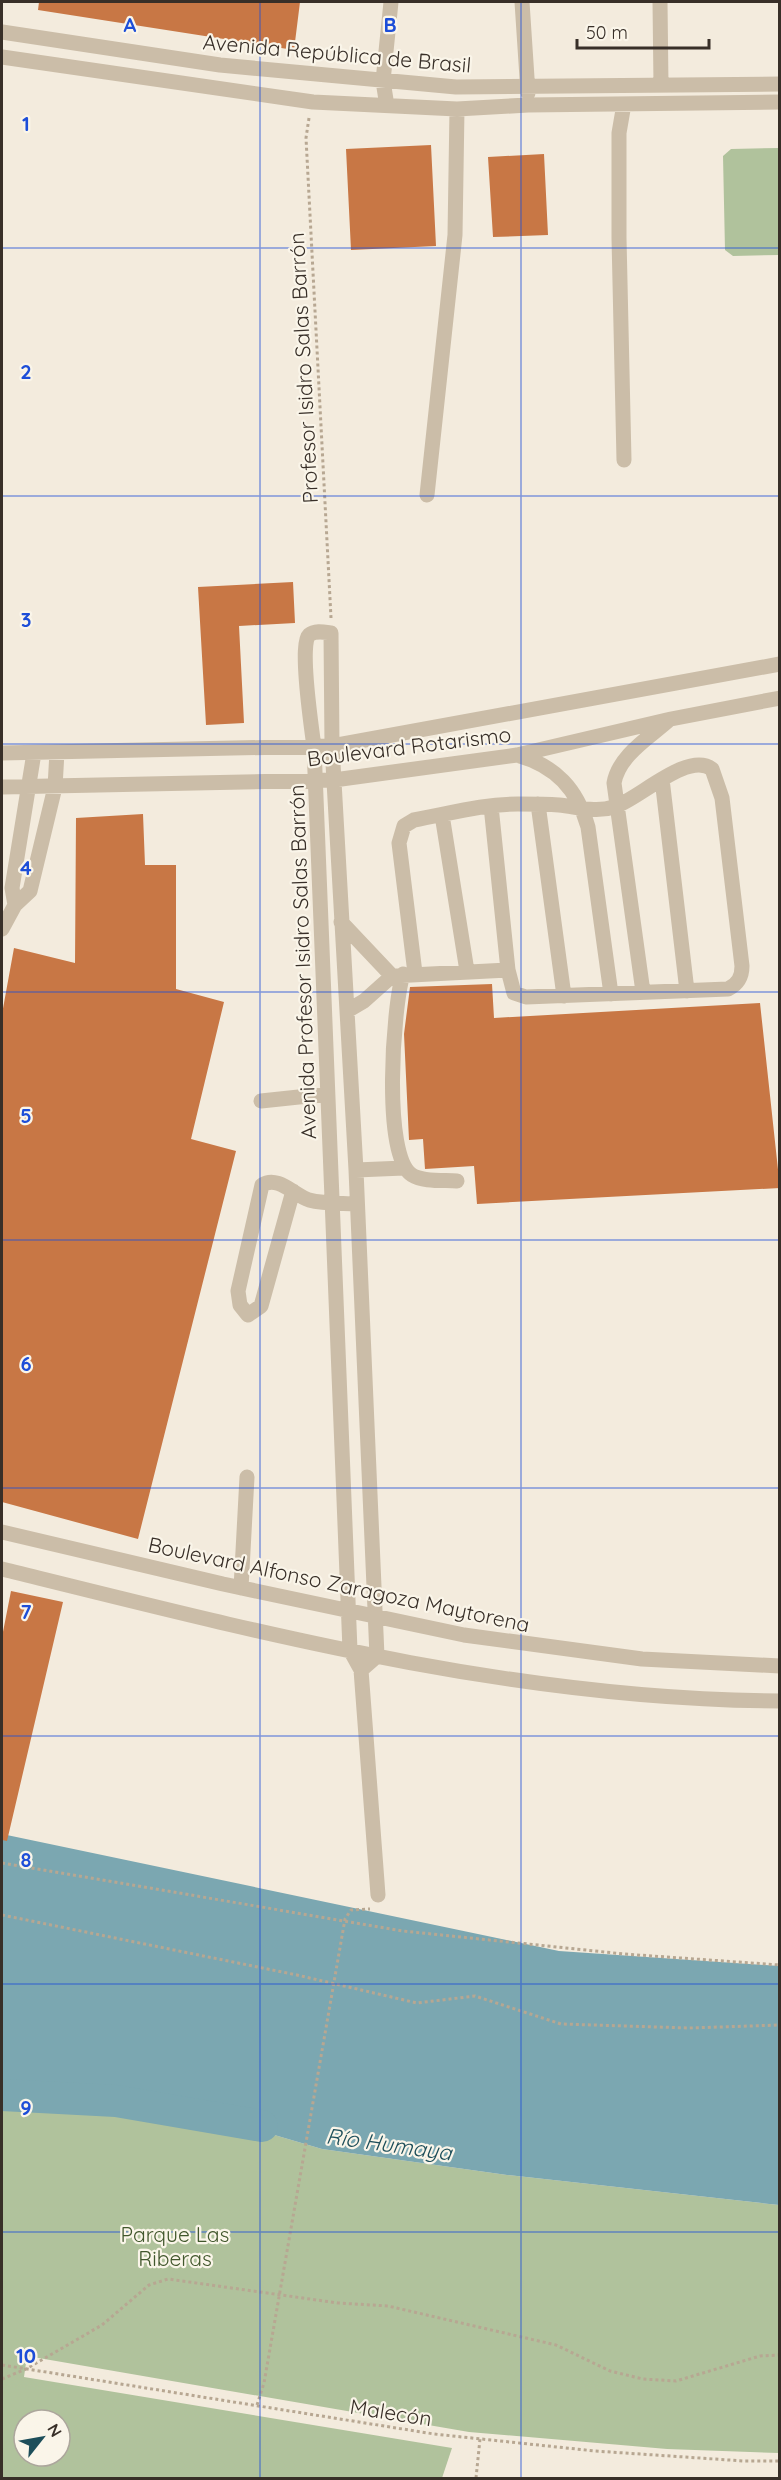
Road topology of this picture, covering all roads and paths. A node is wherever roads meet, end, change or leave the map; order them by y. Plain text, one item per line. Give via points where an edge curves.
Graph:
1 (392, 2) edge
2 (522, 2) edge
3 (660, 2) edge
4 (2, 32) edge
5 (56, 42) junction
6 (2, 57) edge
7 (54, 65) junction
8 (383, 81) junction
9 (780, 84) edge
10 (527, 85) junction
11 (661, 85) junction
12 (313, 102) junction
13 (780, 102) edge
14 (528, 105) junction
15 (624, 105) junction
16 (387, 106) junction
17 (457, 109) junction
18 (624, 460) dead end
19 (428, 495) dead end
20 (331, 633) junction
21 (780, 664) edge
22 (780, 698) edge
23 (671, 718) junction
24 (332, 746) junction
25 (314, 747) junction
26 (57, 752) junction
27 (2, 753) edge
28 (34, 753) junction
29 (517, 755) junction
30 (662, 779) junction
31 (316, 780) junction
32 (334, 780) junction
33 (29, 786) junction
34 (2, 787) edge
35 (55, 787) junction
36 (538, 804) junction
37 (491, 806) junction
38 (616, 806) junction
39 (583, 810) junction
40 (442, 815) junction
41 (7, 887) edge
42 (30, 891) junction
43 (15, 905) junction
44 (341, 922) junction
45 (2, 929) edge
46 (508, 970) junction
47 (467, 971) junction
48 (404, 974) junction
49 (687, 991) junction
50 (643, 992) junction
51 (611, 994) junction
52 (564, 996) junction
53 (347, 1011) junction
54 (327, 1094) junction
55 (261, 1101) dead end
56 (404, 1168) junction
57 (356, 1170) junction
58 (457, 1181) dead end
59 (293, 1191) junction
60 (333, 1203) junction
61 (357, 1204) junction
62 (247, 1477) dead end
63 (2, 1532) edge
64 (2, 1572) edge
65 (241, 1588) junction
66 (348, 1609) junction
67 (375, 1618) junction
68 (350, 1650) junction
69 (377, 1656) junction
70 (780, 1666) edge
71 (362, 1670) junction
72 (780, 1701) edge
73 (2, 1863) edge
74 (378, 1895) joint
75 (2, 1915) edge
76 (345, 1919) junction
77 (780, 1965) edge
78 (780, 2025) edge
79 (780, 2355) edge
80 (2, 2365) edge
81 (26, 2369) junction
82 (2, 2379) edge
83 (257, 2405) junction
84 (480, 2439) junction
85 (780, 2461) edge
86 (476, 2478) edge

1 - 8 street
2 - 10 street
3 - 11 street
4 - 5 street, Avenida República de Brasil
5 - 7 street
5 - 8 street, Avenida República de Brasil via 220,65
6 - 7 street, Avenida República de Brasil
7 - 12 street, Avenida República de Brasil
8 - 10 street, Avenida República de Brasil via 456,87
8 - 16 street
9 - 11 street, Avenida República de Brasil
10 - 11 street, Avenida República de Brasil
10 - 14 street
12 - 16 street, Avenida República de Brasil
12 - 20 path, Profesor Isidro Salas Barrón via 306,138
13 - 15 street, Avenida República de Brasil
14 - 15 street, Avenida República de Brasil
14 - 17 street, Avenida República de Brasil
15 - 18 street via 619,133
16 - 17 street, Avenida República de Brasil
17 - 19 street via 455,235
20 - 24 street, Avenida Profesor Isidro Salas Barrón
20 - 25 street, Avenida Profesor Isidro Salas Barrón via 317,632 305,640
21 - 24 street, Boulevard Rotarismo
22 - 23 street, Boulevard Rotarismo
23 - 29 street, Boulevard Rotarismo
23 - 38 street via 620,766 614,783
24 - 25 street, Boulevard Rotarismo
24 - 32 street, Avenida Profesor Isidro Salas Barrón
25 - 26 street, Boulevard Rotarismo
25 - 31 street, Avenida Profesor Isidro Salas Barrón
26 - 28 street, Boulevard Rotarismo
26 - 35 street
27 - 28 street, Boulevard Rotarismo
28 - 33 street
29 - 32 street, Boulevard Rotarismo
29 - 39 street via 533,759 557,775 576,794
30 - 38 street
30 - 49 street
30 - 49 street via 700,765 708,766 716,776 742,966 739,980 728,988
31 - 32 street, Boulevard Rotarismo
31 - 35 street, Boulevard Rotarismo
31 - 54 street, Avenida Profesor Isidro Salas Barrón
32 - 44 street, Avenida Profesor Isidro Salas Barrón
33 - 34 street, Boulevard Rotarismo
33 - 35 street, Boulevard Rotarismo
33 - 41 street
35 - 42 street
36 - 37 street
36 - 39 street
36 - 52 street
37 - 40 street
37 - 46 street
38 - 39 street
38 - 50 street
39 - 51 street
40 - 47 street
40 - 48 street via 414,820 400,834
41 - 42 street
41 - 43 street
42 - 43 street
43 - 45 street
44 - 48 street
44 - 53 street, Avenida Profesor Isidro Salas Barrón
46 - 47 street
46 - 52 street via 511,987 519,996
47 - 48 street
48 - 53 street
48 - 56 street via 397,1008 392,1098 396,1145
49 - 50 street
50 - 51 street
51 - 52 street
53 - 57 street, Avenida Profesor Isidro Salas Barrón
54 - 55 street
54 - 60 street, Avenida Profesor Isidro Salas Barrón
56 - 57 street
56 - 58 street via 414,1176
57 - 61 street, Avenida Profesor Isidro Salas Barrón
59 - 59 street via 261,1306 248,1315 240,1305 238,1291 258,1191 272,1182
59 - 60 street via 310,1200
60 - 61 street
60 - 66 street, Avenida Profesor Isidro Salas Barrón
61 - 67 street, Avenida Profesor Isidro Salas Barrón
62 - 65 street
63 - 65 street, Boulevard Alfonso Zaragoza Maytorena
64 - 68 street
65 - 66 street, Boulevard Alfonso Zaragoza Maytorena
66 - 67 street, Boulevard Alfonso Zaragoza Maytorena
66 - 68 street, Avenida Profesor Isidro Salas Barrón
67 - 69 street, Avenida Profesor Isidro Salas Barrón
67 - 70 street, Boulevard Alfonso Zaragoza Maytorena via 476,1637 642,1659
68 - 69 street
68 - 71 street, Avenida Profesor Isidro Salas Barrón
69 - 71 street
69 - 72 street via 473,1674 632,1695
71 - 74 street, Avenida Profesor Isidro Salas Barrón
73 - 76 path
74 - 76 path via 372,1908 351,1910
75 - 78 path via 417,2003 475,1996 561,2024 689,2028
76 - 77 path via 403,1930 612,1953
76 - 83 path
79 - 81 path via 760,2356 676,2381 643,2379 610,2371 556,2345 388,2306 338,2303 168,2279 150,2285 102,2325
80 - 81 path, Malecón
81 - 82 path
81 - 83 path, Malecón
83 - 84 path, Malecón
84 - 85 path, Malecón via 594,2451
84 - 86 path

